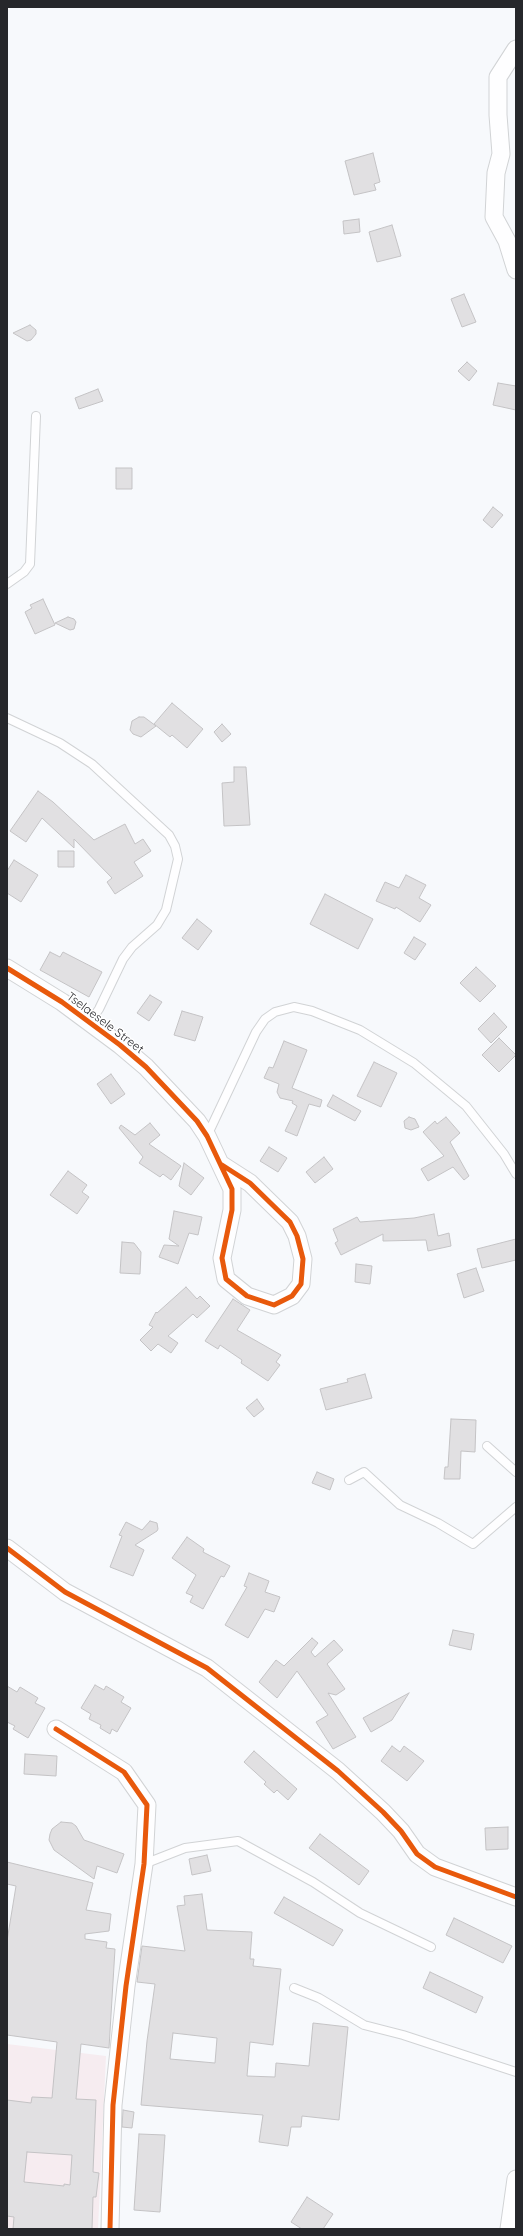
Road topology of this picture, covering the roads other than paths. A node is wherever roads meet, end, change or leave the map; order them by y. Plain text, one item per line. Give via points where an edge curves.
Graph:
1 (516, 49) edge
2 (516, 270) edge
3 (36, 416) dead end
4 (7, 584) edge
5 (7, 718) edge
6 (7, 968) edge
7 (90, 1022) junction
8 (207, 1136) junction
9 (222, 1165) junction
10 (516, 1174) edge
11 (487, 1446) dead end
12 (516, 1472) edge
13 (349, 1480) dead end
14 (516, 1507) edge
15 (7, 1548) edge
16 (56, 1729) dead end
17 (144, 1864) junction
18 (516, 1897) edge
19 (432, 1947) dead end
20 (294, 1988) dead end
21 (516, 2072) edge
22 (516, 2179) edge
23 (110, 2229) edge
24 (509, 2229) edge

1 - 2 street via 498,77 501,154 496,173 494,217 507,241
3 - 4 lane via 30,564 24,572
5 - 7 lane via 60,743 92,764 169,835 175,846 178,859 166,910 157,925 132,947 123,959
6 - 7 street, Tselaesele Street
7 - 8 street, Tselaesele Street via 146,1067
8 - 9 street, Tselaesele Street
8 - 10 lane via 256,1032 265,1019 275,1012 294,1007 312,1011 360,1030 414,1063 466,1106 504,1154
9 - 9 street, Tselaesele Street via 232,1189 232,1210 222,1258 226,1279 247,1296 274,1305 292,1296 301,1284 302,1259 297,1236 290,1222 250,1183
11 - 12 lane
13 - 14 lane via 364,1472 400,1505 438,1523 473,1544
15 - 18 street via 65,1592 207,1668 338,1771 383,1812 401,1831 417,1854 436,1867
16 - 17 street via 124,1772 147,1804
17 - 19 lane via 185,1848 238,1841 313,1882 360,1913
17 - 23 street via 126,1986 114,2105
20 - 21 lane via 319,1998 364,2025
22 - 24 street

